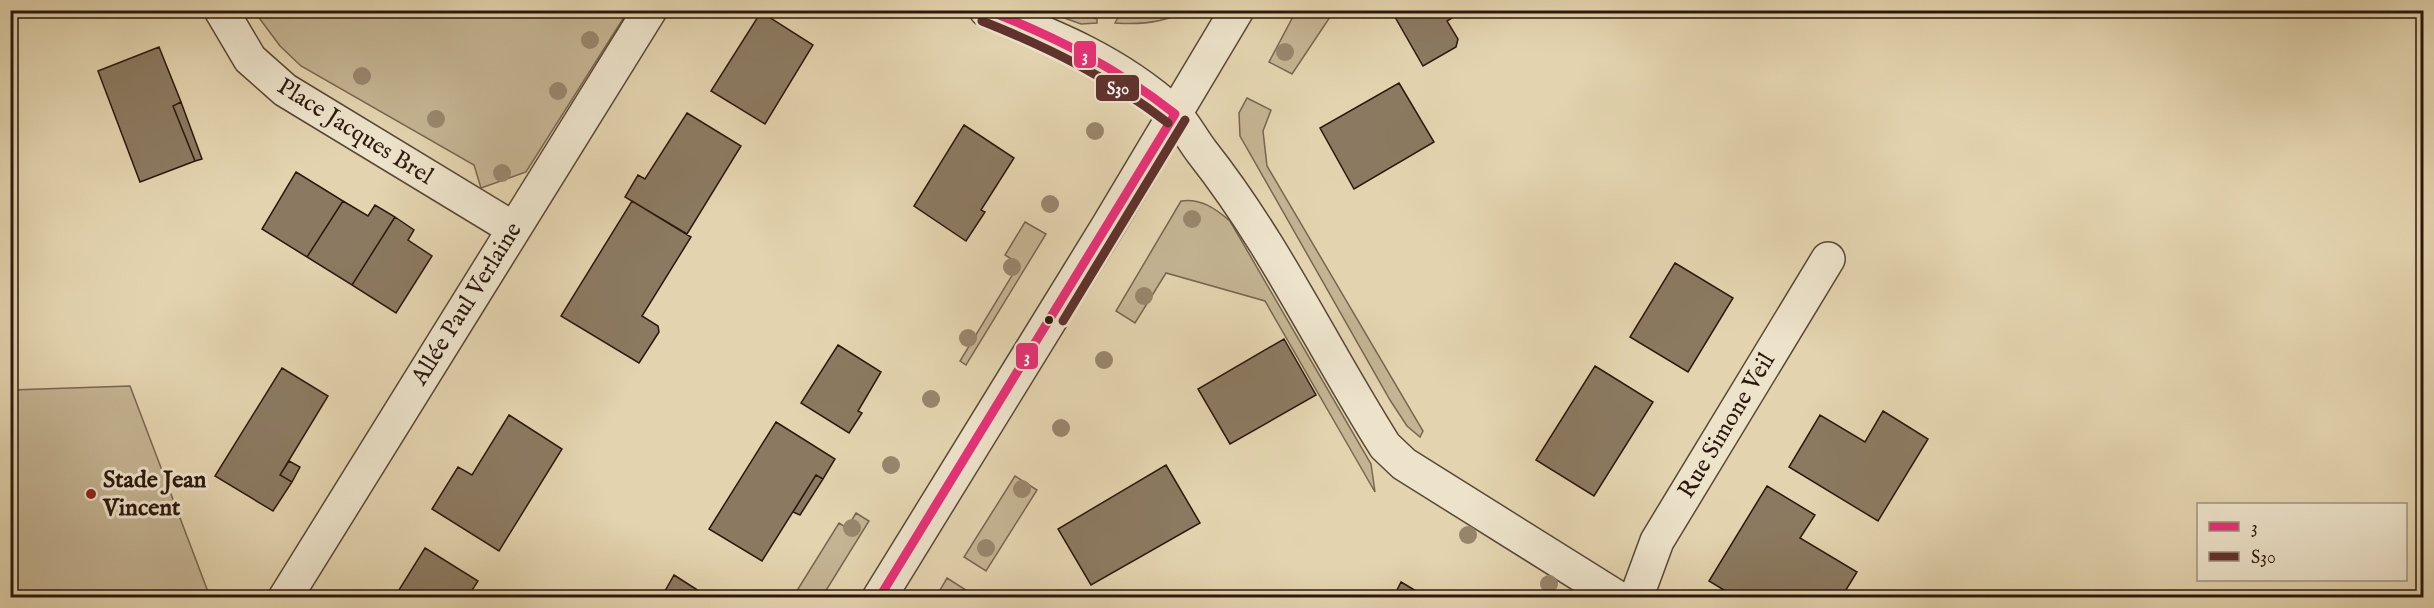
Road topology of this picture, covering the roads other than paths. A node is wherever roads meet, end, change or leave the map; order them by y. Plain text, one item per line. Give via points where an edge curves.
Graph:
1 (221, 10) edge
2 (650, 10) edge
3 (986, 10) edge
4 (1237, 10) edge
5 (1175, 114) junction
6 (514, 229) junction
7 (1828, 260) dead end
8 (285, 597) edge
9 (879, 597) edge
10 (1618, 597) edge
11 (1636, 597) edge

1 - 6 street, Place Jacques Brel via 250,58 285,90
2 - 6 street, Allée Paul Verlaine
3 - 5 street via 1098,58
4 - 5 street
5 - 9 street
5 - 10 street via 1250,216 1385,446 1404,464
6 - 8 street, Allée Paul Verlaine
7 - 11 street, Rue Simone Veil via 1657,541

